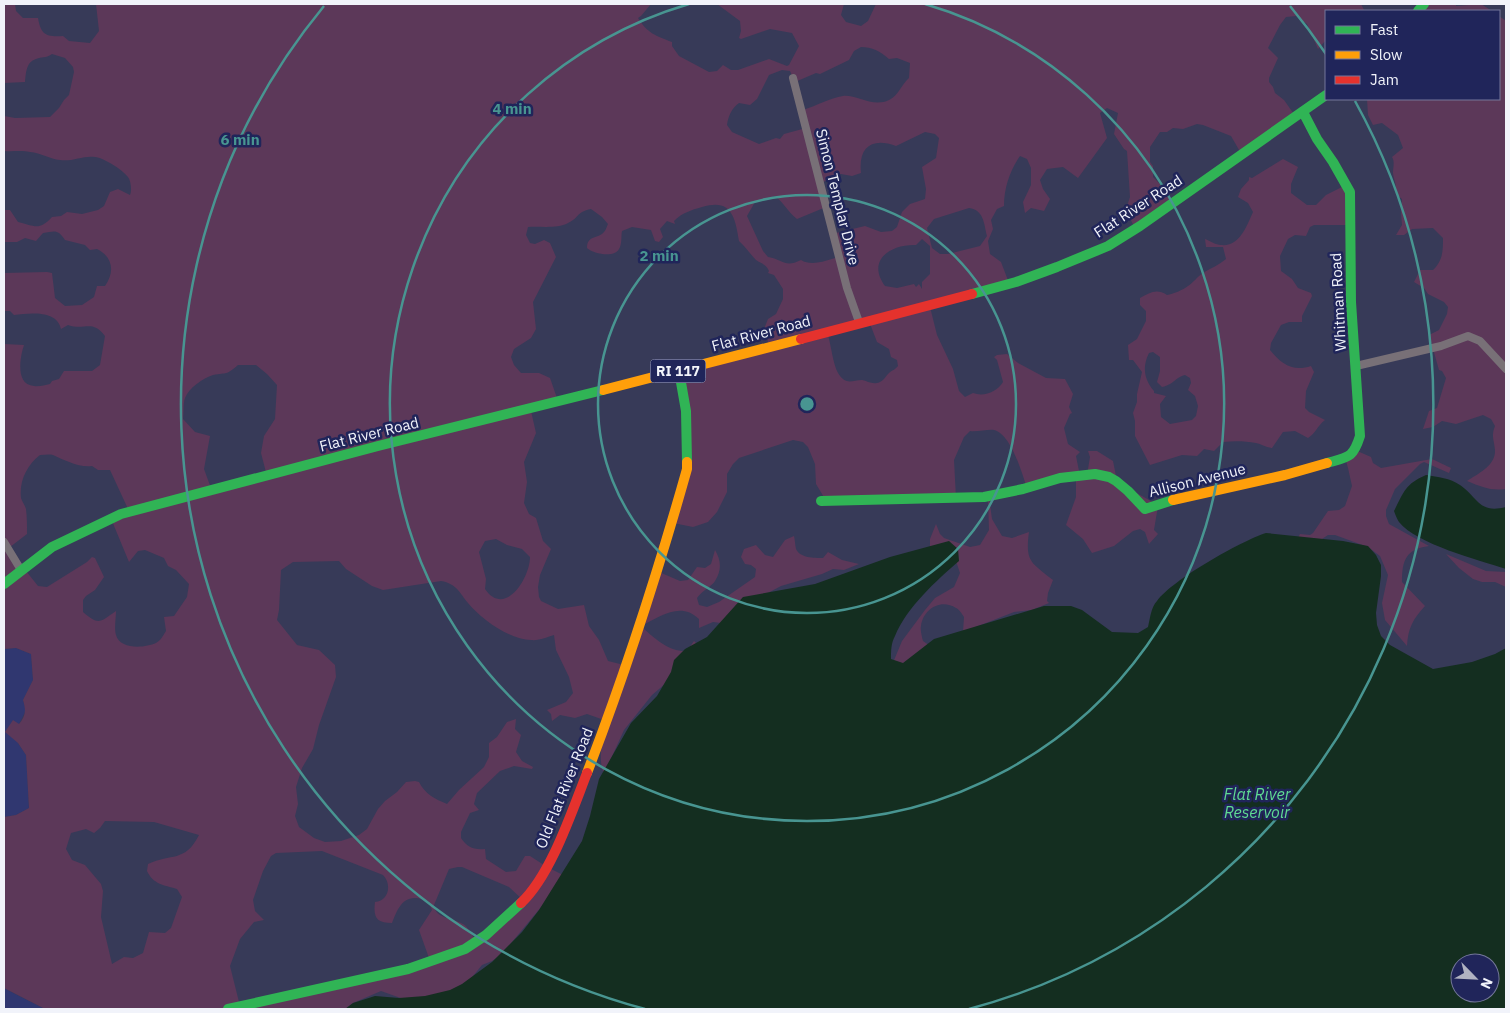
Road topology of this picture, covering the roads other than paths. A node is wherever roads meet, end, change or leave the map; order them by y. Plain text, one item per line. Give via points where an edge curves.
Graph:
1 (793, 78) dead end
2 (1325, 96) edge
3 (1303, 112) junction
4 (859, 322) junction
5 (1356, 366) junction
6 (1506, 369) edge
7 (679, 371) junction
8 (821, 501) dead end
9 (4, 542) edge
10 (21, 570) junction
11 (4, 584) edge
12 (228, 1009) edge

1 - 4 street, Simon Templar Drive via 847,288
2 - 3 street, Flat River Road / RI 117
3 - 4 street, Flat River Road / RI 117 via 1108,246 1016,282
3 - 5 street, Whitman Road via 1350,192 1351,302
4 - 7 street, Flat River Road / RI 117
5 - 6 street, Whitman Road via 1441,346 1468,336 1480,341
5 - 8 street, Allison Avenue via 1360,436 1356,448 1349,457 1285,475 1145,509 1116,481 1095,474 1060,478 984,497
7 - 10 street, Flat River Road / RI 117 via 121,514 52,547
7 - 12 street, Old Flat River Road via 686,411 688,455 674,515 634,644 594,755 554,853 535,887 506,918 465,949 408,969
9 - 10 street
10 - 11 street, Flat River Road / RI 117

